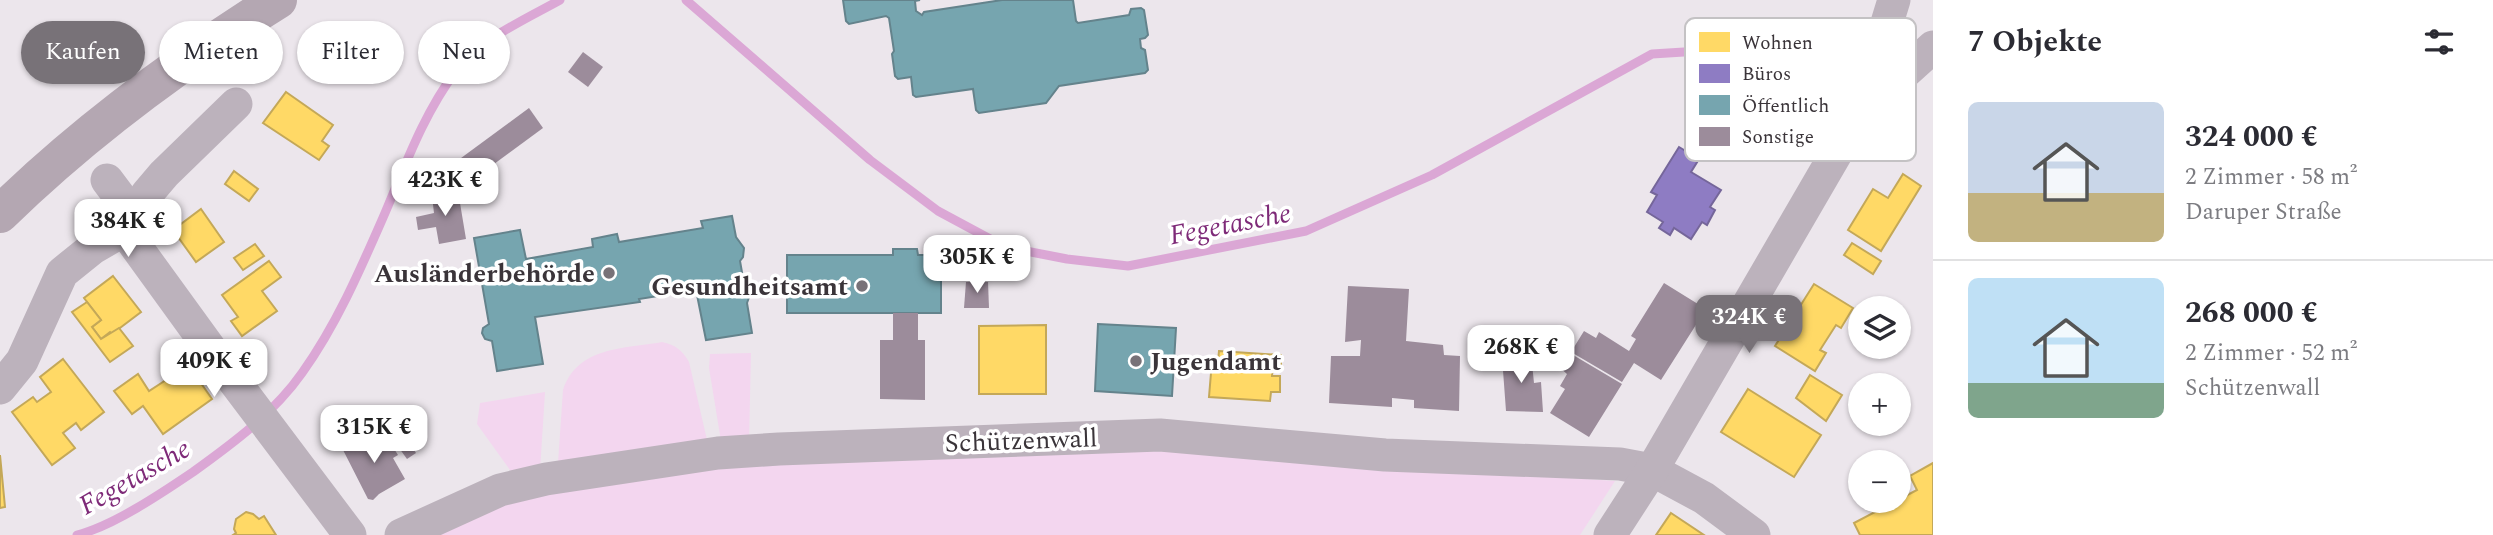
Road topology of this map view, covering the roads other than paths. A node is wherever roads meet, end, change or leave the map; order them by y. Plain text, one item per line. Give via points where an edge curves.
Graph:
1 (278, 0) edge
2 (1894, 0) edge
3 (1888, 18) edge
4 (1933, 47) edge
5 (1916, 62) edge
6 (236, 104) dead end
7 (1832, 161) edge
8 (107, 180) dead end
9 (0, 214) edge
10 (124, 230) junction
11 (0, 388) edge
12 (1651, 470) junction
13 (349, 535) edge
14 (401, 535) edge
15 (1610, 535) edge
16 (1754, 535) edge

1 - 9 street via 193,54 115,113
2 - 3 street
4 - 5 street
6 - 10 street via 164,174
7 - 12 street
8 - 10 street via 125,204
10 - 11 street via 62,273 22,361
10 - 13 street
12 - 14 street, Schützenwall via 1620,464 1385,454 1160,435 767,450 546,478 500,490
12 - 15 street
12 - 16 street, Schützenwall via 1704,498

